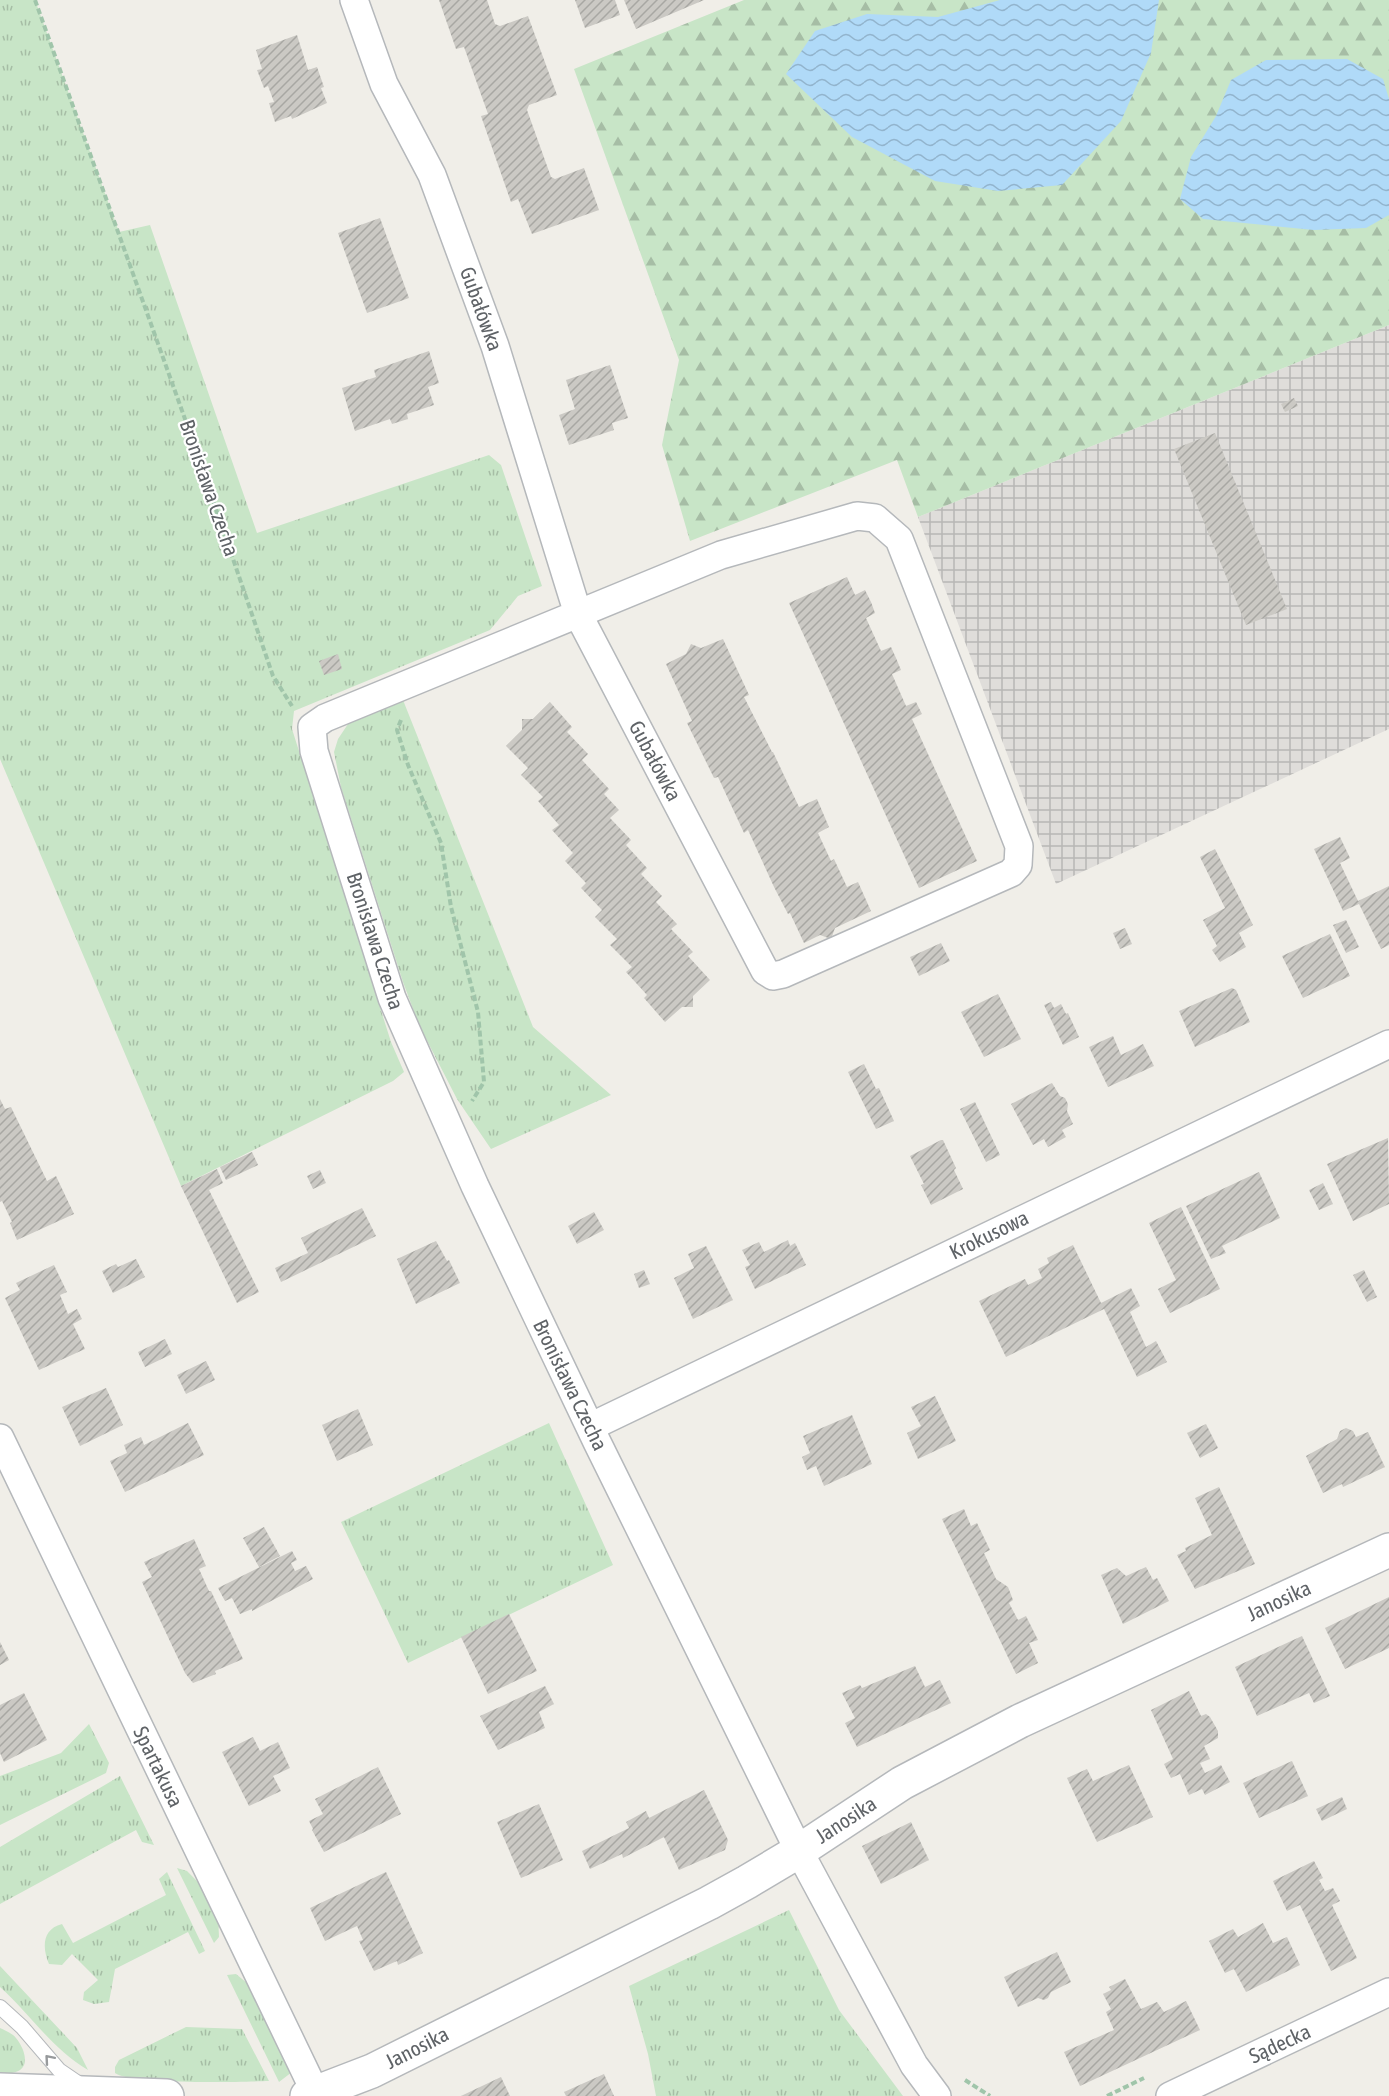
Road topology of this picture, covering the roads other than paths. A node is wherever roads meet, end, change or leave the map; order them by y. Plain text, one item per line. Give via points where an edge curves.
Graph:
1 (354, 0) edge
2 (578, 614) junction
3 (1389, 1044) edge
4 (590, 1426) junction
5 (0, 1438) edge
6 (1389, 1550) edge
7 (799, 1851) junction
8 (1389, 1992) edge
9 (0, 2007) edge
10 (0, 2091) edge
11 (95, 2095) edge
12 (313, 2095) edge
13 (167, 2096) edge
14 (937, 2096) edge
15 (1170, 2096) edge

1 - 2 street, Gubałówka via 384,84 432,175 491,335
2 - 2 street, Gubałówka via 721,555 857,516 875,518 899,539 1019,846 1018,865 1011,873 773,976 765,971
2 - 4 street, Bronisława Czecha via 325,718 312,727 314,751 392,998 475,1186
3 - 4 street, Krokusowa
4 - 7 street, Bronisława Czecha
5 - 12 street, Spartakusa
6 - 7 street, Janosika via 963,1749 902,1783
7 - 12 street, Janosika via 709,1903 372,2071
7 - 14 street, Bronisława Czecha via 914,2065
8 - 15 street, Sądecka
11 -> 9 lane via 59,2070
10 - 11 street
11 - 13 street

